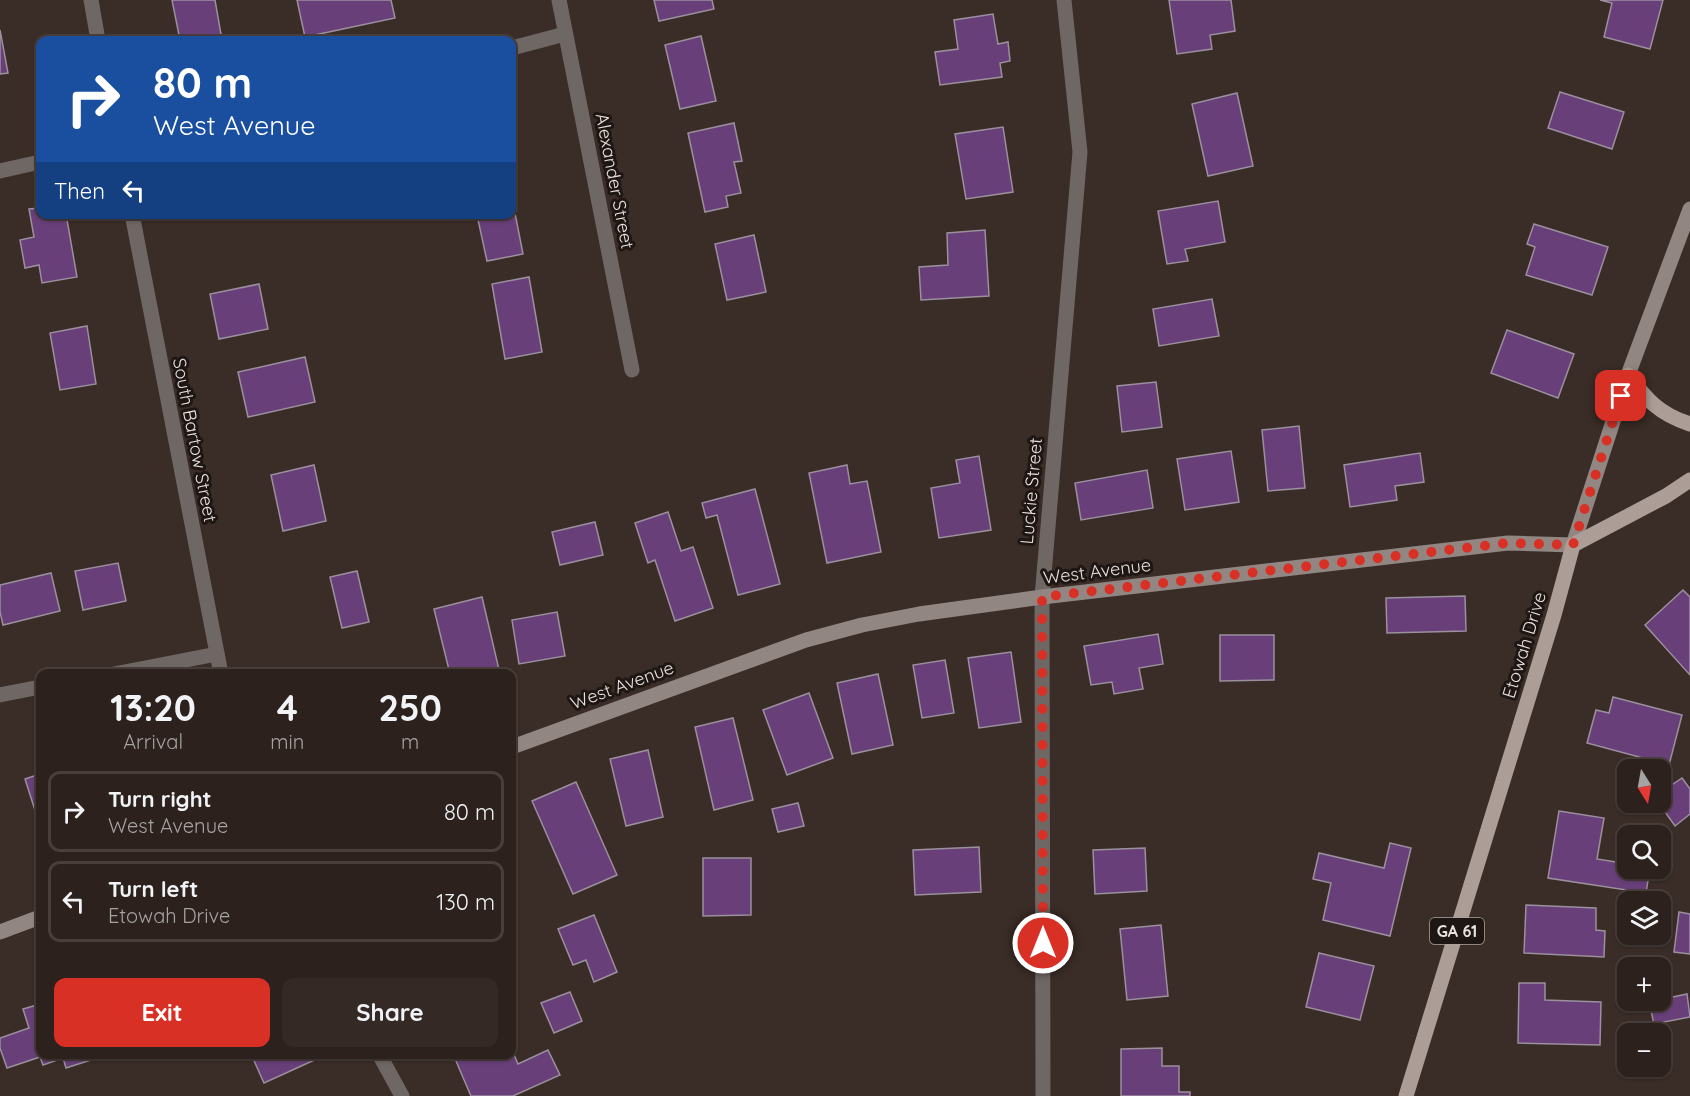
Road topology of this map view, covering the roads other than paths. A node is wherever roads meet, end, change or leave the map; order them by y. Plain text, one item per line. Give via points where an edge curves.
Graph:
1 (91, 0) edge
2 (559, 0) edge
3 (1064, 0) edge
4 (565, 34) junction
5 (97, 36) edge
6 (516, 47) edge
7 (36, 163) edge
8 (0, 171) edge
9 (1690, 209) edge
10 (133, 219) edge
11 (632, 370) dead end
12 (1628, 375) junction
13 (1690, 423) edge
14 (1690, 480) edge
15 (1573, 545) junction
16 (1042, 597) junction
17 (217, 654) junction
18 (140, 669) edge
19 (220, 669) edge
20 (36, 688) edge
21 (0, 695) edge
22 (516, 746) edge
23 (36, 918) edge
24 (0, 932) edge
25 (382, 1059) edge
26 (402, 1096) edge
27 (1044, 1096) edge
28 (1406, 1096) edge

1 - 5 street
2 - 4 street, Alexander Street
3 - 16 street, Luckie Street via 1080,152
4 - 6 street
4 - 11 street, Alexander Street
7 - 8 street
9 - 12 street, Etowah Drive
10 - 17 street, South Bartow Street
12 - 13 main road via 1661,412
12 - 15 street, Etowah Drive
14 - 15 main road, West Avenue
15 - 16 street, West Avenue via 1508,543
15 - 28 main road, Etowah Drive / GA 61
16 - 22 street, West Avenue via 919,614 806,640
16 - 27 street, Luckie Street
17 - 18 street
17 - 19 street, South Bartow Street
20 - 21 street
23 - 24 street
25 - 26 street

